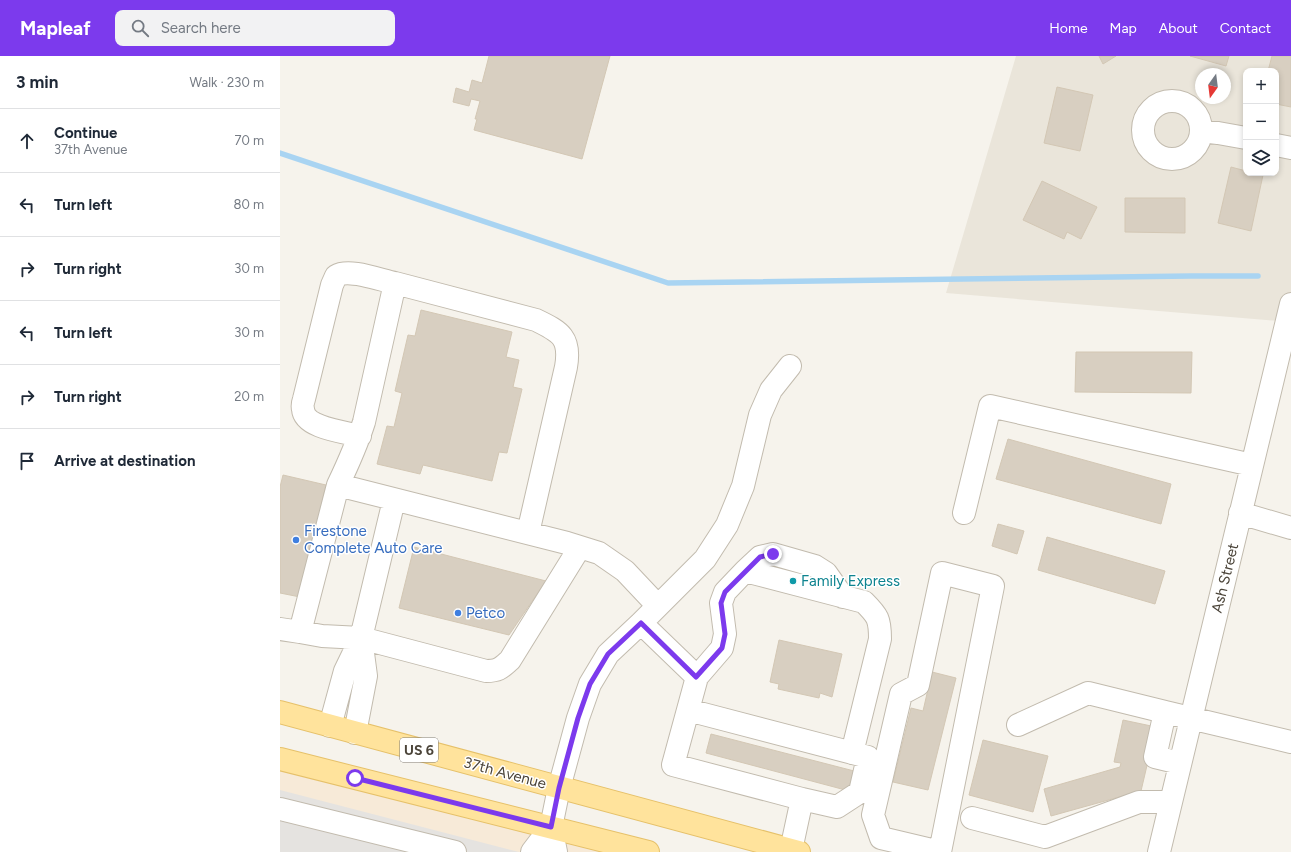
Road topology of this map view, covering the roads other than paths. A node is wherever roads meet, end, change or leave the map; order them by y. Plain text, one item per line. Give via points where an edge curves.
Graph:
1 (1201, 131) dead end
2 (1243, 137) edge
3 (1279, 146) edge
4 (1291, 148) edge
5 (395, 283) junction
6 (1291, 304) edge
7 (790, 366) dead end
8 (360, 436) junction
9 (1252, 465) junction
10 (338, 485) junction
11 (394, 500) junction
12 (964, 513) dead end
13 (1240, 513) junction
14 (1291, 528) edge
15 (528, 533) junction
16 (580, 547) junction
17 (658, 606) junction
18 (641, 623) junction
19 (290, 631) edge
20 (361, 638) junction
21 (696, 677) junction
22 (688, 710) junction
23 (280, 712) edge
24 (1165, 712) junction
25 (1191, 718) junction
26 (330, 726) junction
27 (1018, 726) dead end
28 (355, 733) junction
29 (1291, 742) edge
30 (852, 753) junction
31 (280, 759) edge
32 (1180, 763) junction
33 (559, 788) junction
34 (802, 799) junction
35 (1171, 802) junction
36 (280, 809) edge
37 (972, 818) dead end
38 (551, 827) junction
39 (795, 851) edge
40 (455, 852) edge
41 (532, 852) edge
42 (556, 852) edge
43 (648, 852) edge
44 (940, 852) edge
45 (1159, 852) edge

1 - 2 street
3 - 4 street
5 - 8 street
5 - 8 street via 353,274 343,273 336,276 304,399 302,410 309,420 317,425
5 - 15 street via 536,320 552,327 566,342 566,367
6 - 9 street, Ash Street
7 - 17 street via 771,390 760,415 743,486 727,525 706,558
8 - 10 street
9 - 12 street via 990,406
9 - 13 street, Ash Street
10 - 11 street
10 - 19 street
11 - 15 street
11 - 20 street
13 - 14 street
13 - 25 street, Ash Street
15 - 16 street
16 - 17 street via 599,553 625,571
16 - 20 street via 510,660 496,671 486,671
17 - 18 street
18 - 21 street
18 - 33 street via 608,654 590,684
19 - 20 street
20 - 26 street via 345,671
20 - 28 street via 366,676
21 - 22 street
21 - 30 street via 722,648 725,634 721,603 725,592 745,571 864,602 876,614 880,625 880,639
22 - 30 street
22 - 34 street via 673,765
23 - 26 main road, 37th Avenue / US 6
24 - 25 street
24 - 27 street via 1088,693
24 - 32 street via 1155,757
25 - 29 street
25 - 32 street, Ash Street
26 - 28 main road, 37th Avenue / US 6
28 - 33 main road, 37th Avenue / US 6
30 - 34 street via 868,757 860,792 837,807
31 - 38 main road
32 - 35 street, Ash Street
33 - 38 street
33 - 39 main road, 37th Avenue / US 6
34 - 39 street
35 - 37 street via 1139,802 1045,837
35 - 45 street, Ash Street
36 - 40 street
38 - 41 street
38 - 42 street
38 - 43 main road
44 - 44 street via 993,586 942,574 918,685 901,694 873,815 881,838

